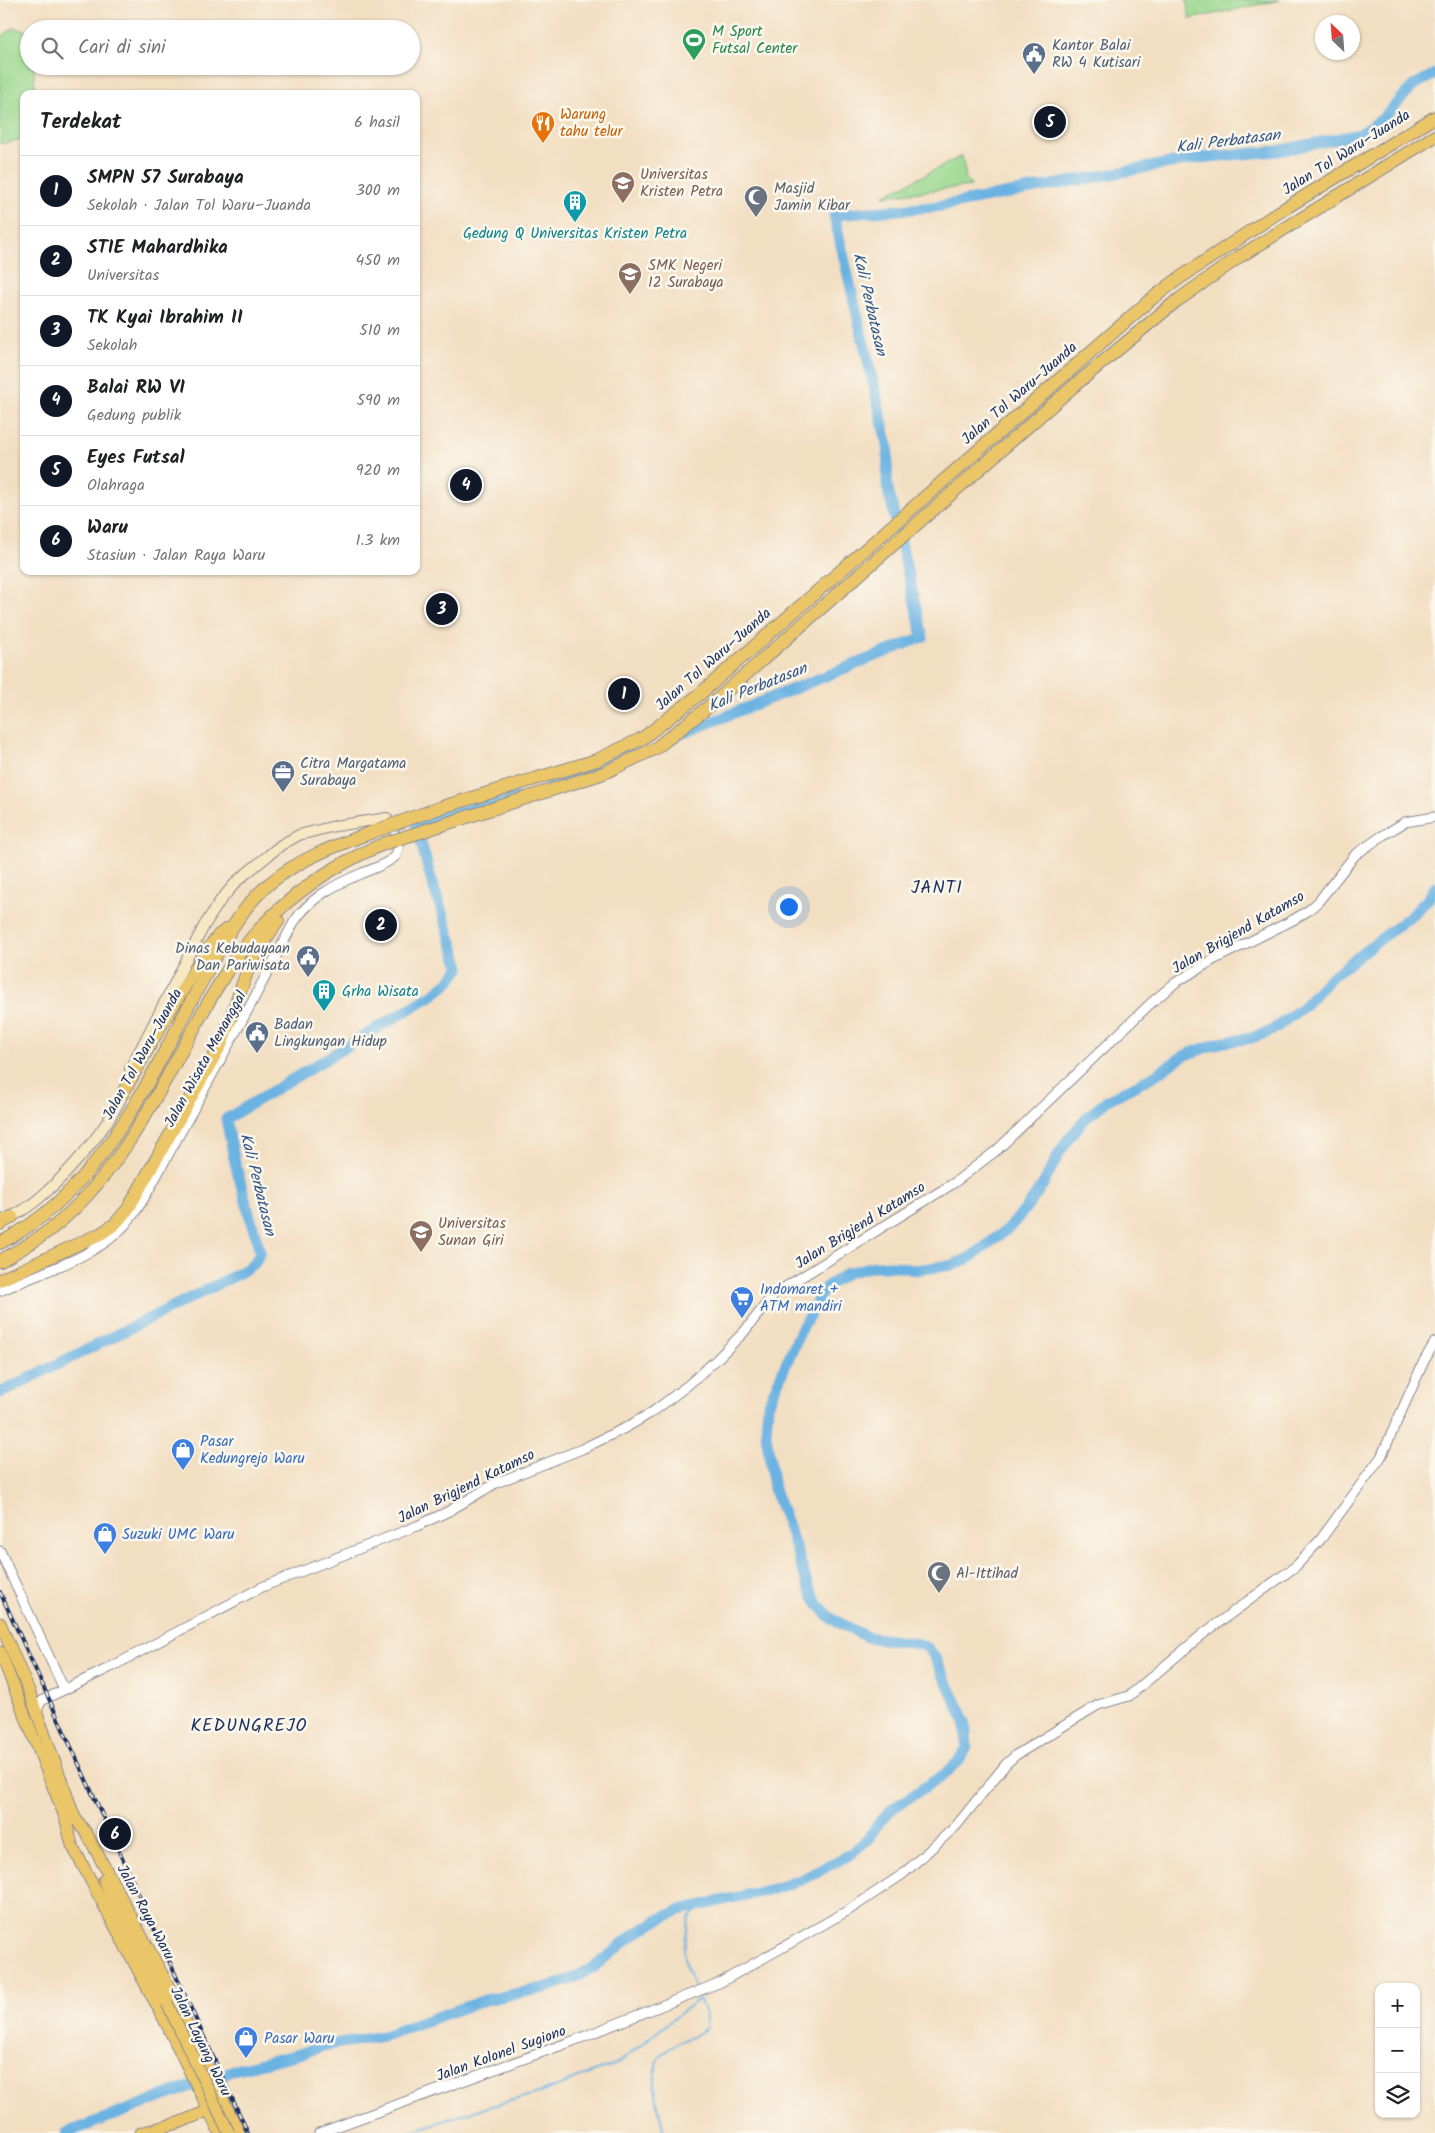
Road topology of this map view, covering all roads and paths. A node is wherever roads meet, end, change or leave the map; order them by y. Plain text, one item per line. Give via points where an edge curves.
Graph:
1 (1435, 117) edge
2 (1435, 136) edge
3 (1435, 817) edge
4 (388, 818) joint
5 (321, 876) junction
6 (233, 924) junction
7 (123, 1093) junction
8 (6, 1218) edge
9 (0, 1224) edge
10 (0, 1243) edge
11 (0, 1261) edge
12 (0, 1272) edge
13 (21, 1272) junction
14 (0, 1280) edge
15 (0, 1291) edge
16 (1435, 1342) edge
17 (0, 1551) edge
18 (0, 1623) edge
19 (0, 1652) edge
20 (64, 1689) junction
21 (28, 1691) junction
22 (42, 1700) junction
23 (37, 1714) junction
24 (70, 1817) junction
25 (218, 2089) junction
26 (203, 2099) junction
27 (225, 2104) junction
28 (181, 2122) junction
29 (141, 2133) edge
30 (220, 2133) edge
31 (229, 2133) edge
32 (239, 2133) edge
33 (319, 2133) edge

1 - 6 highway, Jalan Tol Waru–Juanda, bridge via 1232,243 1149,301 700,694 643,738 597,760 440,808 335,846 291,868 260,893
2 - 5 highway, Jalan Tol Waru–Juanda, bridge via 1239,257 1174,304 712,704 656,748 604,773 383,844
3 - 20 street, Jalan Brigjend Katamso via 1411,820 1397,826 1355,855 1318,902 1301,915 1213,960 1176,984 1150,1004 997,1150 954,1183 774,1294 744,1332 716,1360 654,1411 582,1449 496,1483 417,1526 262,1586
4 - 7 main road via 298,835 237,881 220,901 189,953 129,1071
4 - 15 street, Jalan Wisata Menanggal via 399,844 396,856 332,887 300,913 151,1186 126,1224 94,1249
5 - 11 highway, Jalan Tol Waru–Juanda via 276,912 238,955 146,1116 108,1172 62,1220
5 - 13 highway via 277,922 257,951 222,1043 128,1209 102,1234
6 - 7 highway via 218,935 208,950
6 - 10 highway, Jalan Tol Waru–Juanda via 154,1071 116,1133 52,1207 22,1231
7 - 8 main road via 102,1129 77,1161 39,1198
8 - 9 highway
12 - 13 highway
13 - 14 highway
16 - 33 street, Jalan Kolonel Sugiono via 1381,1457 1321,1538 1288,1572 1203,1634 1129,1696 1098,1705 1016,1755 956,1826 879,1891 702,1991
17 - 20 street
18 - 21 highway, Jalan Raya Waru
19 - 24 highway, Jalan Raya Waru
20 - 22 street, Jalan Brigjend Katamso
21 - 22 street
21 - 23 highway, Jalan Raya Waru
22 - 23 street
23 - 24 highway, Jalan Raya Waru
24 - 25 highway, Jalan Raya Waru via 88,1834 170,1987
24 - 26 highway, Jalan Raya Waru via 72,1844
24 - 31 highway, Jalan Layang Waru, bridge via 103,1888 167,2002
25 - 26 highway via 212,2101
25 - 27 highway, Jalan Raya Waru
26 - 27 highway
26 - 28 highway
26 - 28 highway
26 - 30 highway, Jalan Raya Waru
27 - 32 highway, Jalan Raya Waru
28 - 29 highway
28 - 30 highway via 202,2122

